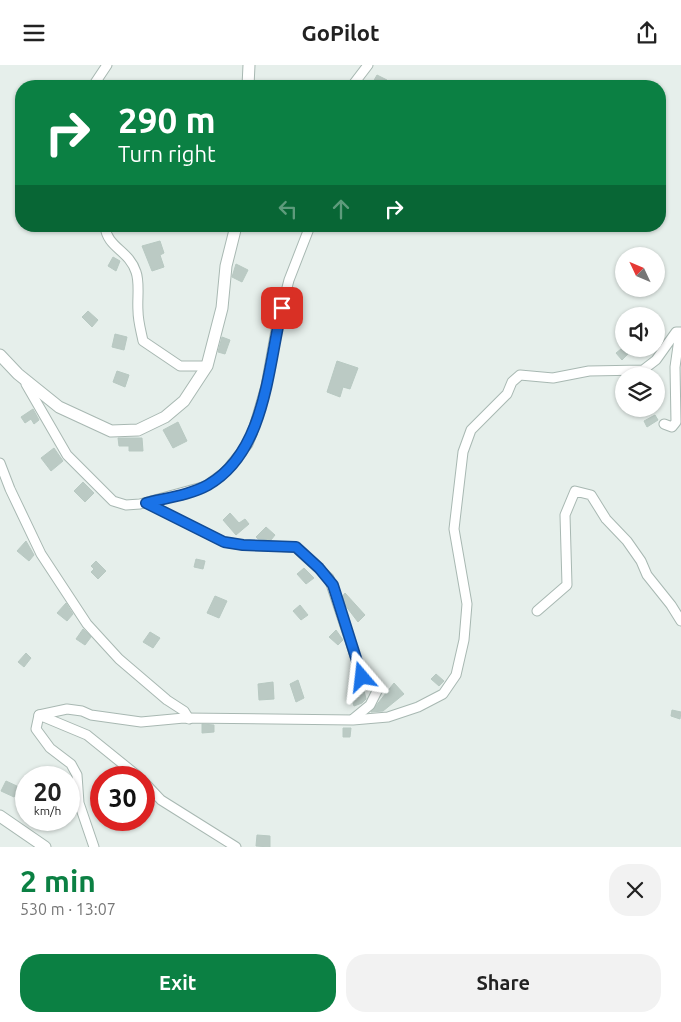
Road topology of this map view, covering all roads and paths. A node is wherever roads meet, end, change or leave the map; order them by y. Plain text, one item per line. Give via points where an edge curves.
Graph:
1 (107, 65) edge
2 (249, 65) edge
3 (368, 65) edge
4 (97, 80) edge
5 (248, 80) edge
6 (357, 80) edge
7 (106, 232) edge
8 (234, 232) edge
9 (308, 232) edge
10 (0, 355) edge
11 (207, 366) junction
12 (18, 374) junction
13 (664, 424) dead end
14 (0, 463) edge
15 (146, 503) junction
16 (537, 611) dead end
17 (681, 621) edge
18 (39, 715) junction
19 (188, 719) junction
20 (353, 720) junction
21 (125, 766) edge
22 (155, 794) edge
23 (0, 816) edge
24 (45, 847) edge
25 (94, 847) edge
26 (236, 847) edge

1 - 4 street
2 - 5 street
3 - 6 street
7 - 11 street via 109,242 128,255 137,274 143,341 180,366
8 - 11 street via 226,266 222,308
9 - 15 street via 289,279 266,386 248,444 225,472 206,486
10 - 12 street
11 - 12 street via 184,401 165,417 138,430 111,431 58,407
12 - 15 street via 67,455 99,489 113,501 126,505
13 - 20 street via 672,427 676,422 675,367 680,332 676,332 656,360 643,370 589,371 553,378 520,375 512,382 507,394 471,430 463,452 454,529 467,604 464,640 456,675 443,694 418,707 388,717
14 - 19 street via 41,554 87,624 119,659 184,711
15 - 20 street via 224,542 296,547 329,577 362,677 378,689 370,705
16 - 17 street via 567,585 565,515 575,491 592,495
18 - 19 street via 67,709 141,722
18 - 21 street via 87,735
18 - 25 street via 36,729 50,748 71,764 77,775 79,803
19 - 20 street
22 - 26 street
23 - 24 street

